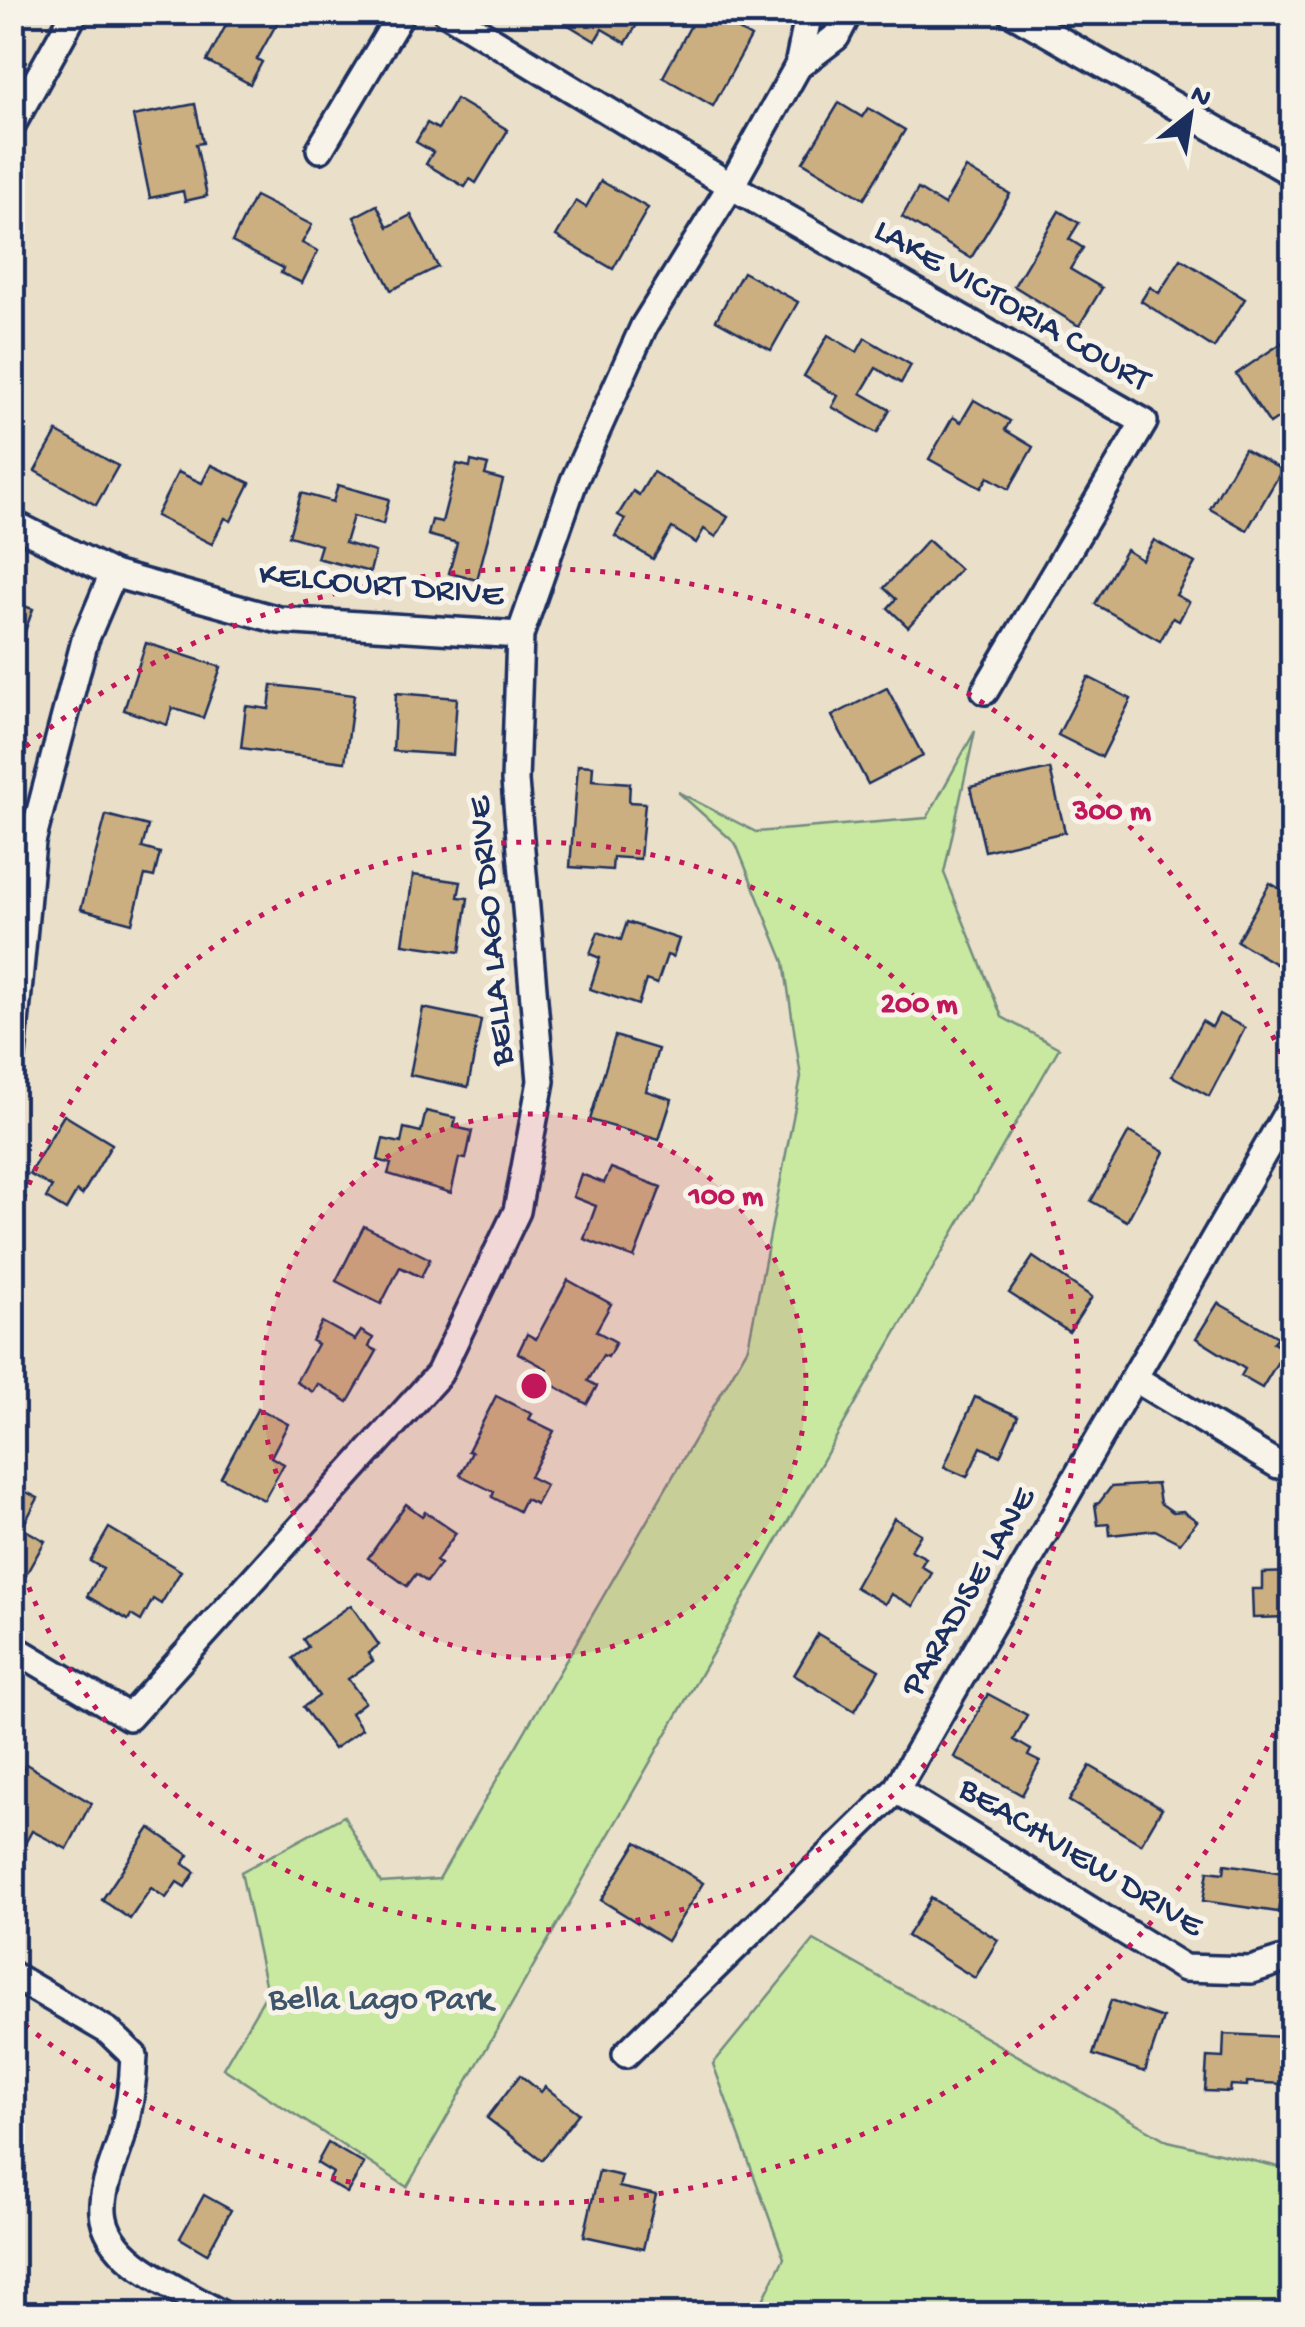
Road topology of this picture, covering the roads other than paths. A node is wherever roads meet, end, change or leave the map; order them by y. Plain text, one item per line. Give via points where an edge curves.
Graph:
1 (76, 12) edge
2 (402, 12) edge
3 (446, 12) edge
4 (813, 12) edge
5 (849, 12) edge
6 (1010, 12) edge
7 (798, 66) junction
8 (12, 125) edge
9 (320, 149) dead end
10 (1292, 172) edge
11 (731, 186) junction
12 (12, 524) edge
13 (113, 574) junction
14 (520, 635) junction
15 (985, 692) dead end
16 (12, 1056) edge
17 (1292, 1104) edge
18 (1134, 1378) junction
19 (1278, 1466) dead end
20 (12, 1647) edge
21 (896, 1790) junction
22 (1292, 1957) edge
23 (12, 1975) edge
24 (626, 2054) dead end
25 (222, 2314) edge

1 - 8 street
2 - 9 street
3 - 11 street
4 - 7 street, BELLA LAGO DRIVE
5 - 7 street, BELLA LAGO DRIVE via 836,37
6 - 10 street
7 - 11 street, BELLA LAGO DRIVE
11 - 14 street, BELLA LAGO DRIVE via 644,326 574,481
11 - 15 street, LAKE VICTORIA COURT via 1144,422
12 - 13 street, KELCOURT DRIVE
13 - 14 street, KELCOURT DRIVE via 279,620
13 - 16 street via 85,640 32,842
14 - 20 street, BELLA LAGO DRIVE via 515,781 541,1081 516,1211 439,1374 129,1717
17 - 18 street, PARADISE LANE
18 - 19 street
18 - 21 street, PARADISE LANE
21 - 22 street, BEACHVIEW DRIVE via 1184,1968 1251,1970
21 - 24 street, PARADISE LANE
23 - 25 street via 108,2030 134,2056 132,2097 101,2210 110,2236 135,2264

